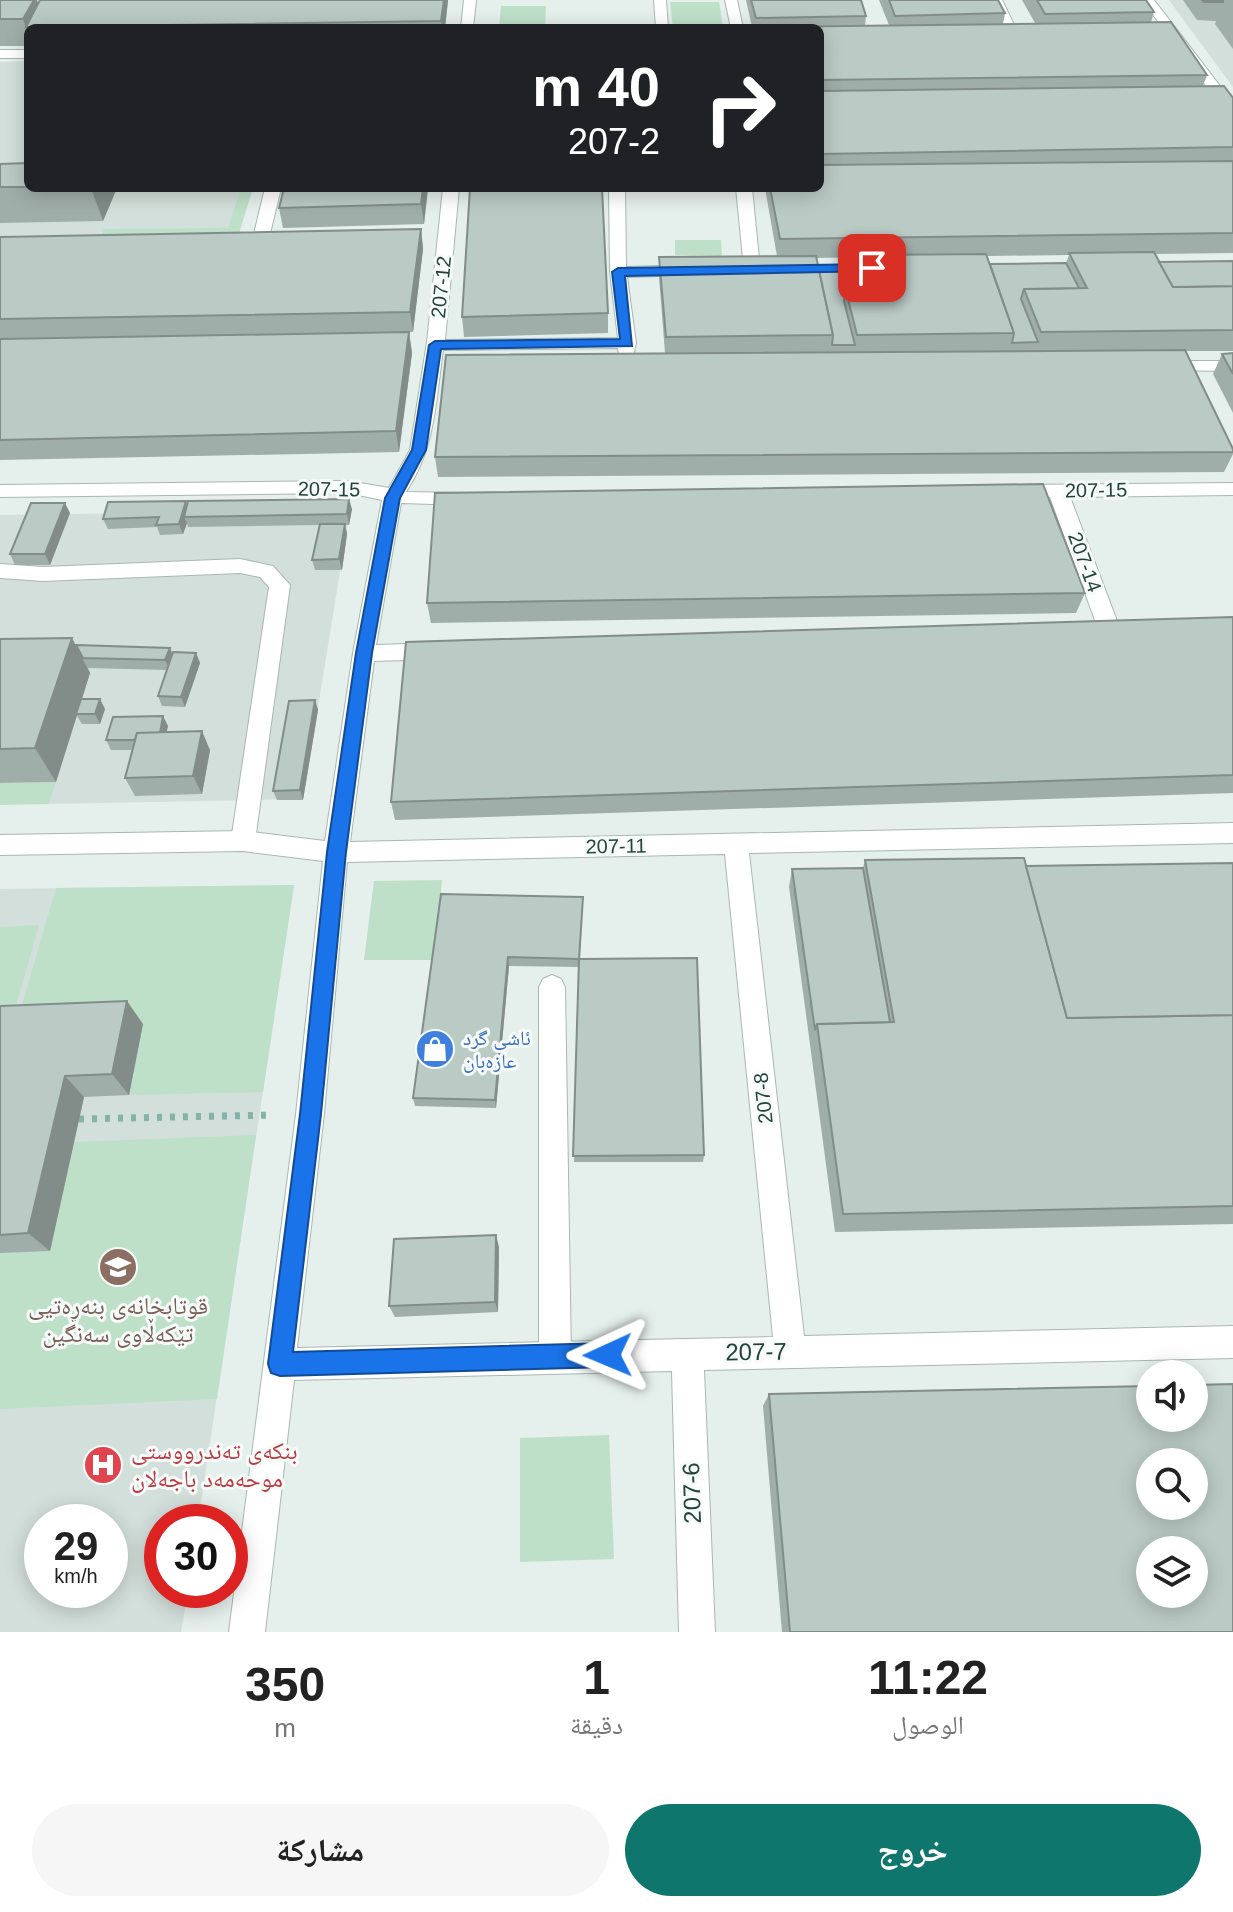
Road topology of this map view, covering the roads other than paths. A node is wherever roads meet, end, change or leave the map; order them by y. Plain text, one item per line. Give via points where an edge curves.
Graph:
1 (470, 0) edge
2 (660, 0) edge
3 (731, 0) edge
4 (996, 0) edge
5 (1148, 0) edge
6 (467, 24) edge
7 (662, 24) edge
8 (736, 24) edge
9 (1000, 41) edge
10 (0, 54) edge
11 (24, 54) edge
12 (1209, 101) edge
13 (1229, 106) edge
14 (272, 192) edge
15 (450, 192) edge
16 (617, 192) edge
17 (744, 192) edge
18 (260, 242) edge
19 (752, 269) edge
20 (707, 270) edge
21 (618, 272) junction
22 (627, 343) junction
23 (430, 344) junction
24 (1151, 366) edge
25 (1233, 366) edge
26 (625, 371) edge
27 (1233, 489) edge
28 (0, 491) edge
29 (1058, 491) junction
30 (994, 492) edge
31 (394, 496) junction
32 (486, 498) edge
33 (0, 571) edge
34 (1111, 634) edge
35 (460, 651) edge
36 (364, 653) junction
37 (1233, 833) edge
38 (243, 841) junction
39 (736, 844) junction
40 (0, 845) edge
41 (336, 852) junction
42 (552, 987) dead end
43 (1233, 1342) edge
44 (790, 1351) junction
45 (687, 1353) junction
46 (555, 1357) junction
47 (280, 1364) junction
48 (247, 1632) edge
49 (697, 1632) edge

1 - 6 street
2 - 7 street
3 - 8 street
4 - 9 street via 1023,41
5 - 13 street via 1169,40
10 - 11 street
12 - 13 street
14 - 18 street
15 - 23 street, 207-12 via 438,240
16 - 21 street
17 - 19 street
20 - 21 street
21 - 22 street
22 - 23 street
22 - 26 street
23 - 31 street, 207-12 via 436,373 419,450
24 - 25 street via 1186,373
27 - 29 street, 207-15
28 - 31 street, 207-15 via 349,487
29 - 30 street, 207-15
29 - 34 street, 207-14
31 - 32 street, 207-15
31 - 36 street, 207-12
33 - 38 street via 240,566 266,571 280,585
35 - 36 street
36 - 41 street, 207-12
37 - 39 street, 207-11
38 - 40 street, 207-11
38 - 41 street, 207-11
39 - 41 street, 207-11
39 - 44 street, 207-8
41 - 47 street, 207-12
42 - 46 street
43 - 44 street, 207-7
44 - 45 street, 207-7
45 - 46 street, 207-7
45 - 49 street, 207-6
46 - 47 street, 207-7
47 - 48 street, 207-12

